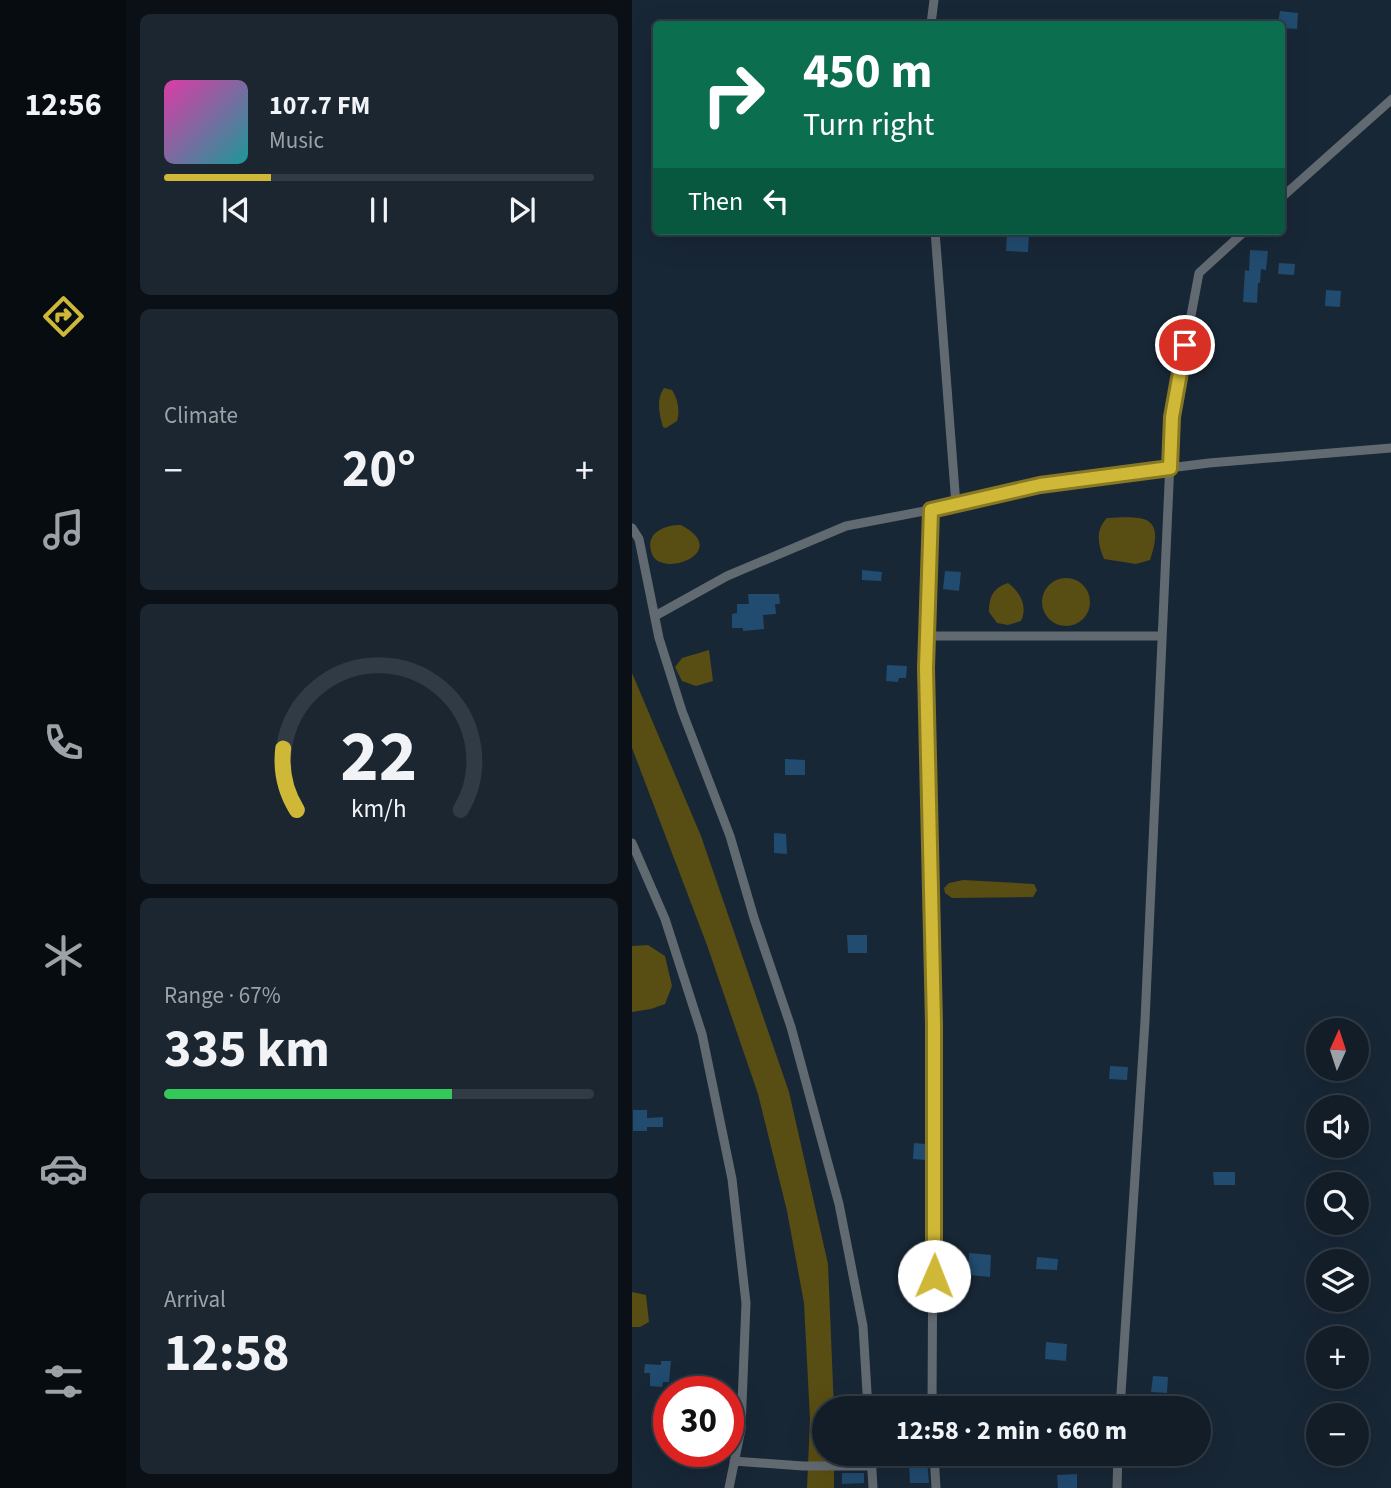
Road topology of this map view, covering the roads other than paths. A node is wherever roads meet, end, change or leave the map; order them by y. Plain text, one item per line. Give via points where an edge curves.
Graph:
1 (934, 0) edge
2 (931, 21) edge
3 (1391, 99) edge
4 (1285, 194) edge
5 (935, 235) edge
6 (1241, 235) edge
7 (1391, 448) edge
8 (1170, 468) junction
9 (956, 505) junction
10 (931, 510) junction
11 (632, 528) edge
12 (655, 616) junction
13 (927, 636) junction
14 (1162, 636) junction
15 (632, 843) edge
16 (743, 1376) edge
17 (867, 1396) edge
18 (932, 1396) edge
19 (1121, 1396) edge
20 (744, 1462) edge
21 (812, 1466) edge
22 (872, 1466) edge
23 (935, 1466) edge
24 (1118, 1466) edge
25 (734, 1467) edge
26 (729, 1488) edge
27 (873, 1488) edge
28 (936, 1488) edge
29 (1117, 1488) edge

1 - 2 street
3 - 4 street
5 - 9 street
6 - 8 street via 1199,273 1172,417
7 - 8 street
8 - 9 street via 1040,485
8 - 14 street
9 - 10 street
10 - 12 street via 846,526 727,576
10 - 13 street
11 - 12 street via 639,539
12 - 17 street via 682,711 731,836 791,1027 839,1204 863,1326
13 - 14 street
13 - 18 street via 935,1038
14 - 19 street via 1145,1021
15 - 16 street via 665,919 702,1034 732,1179 746,1303
20 - 21 street
22 - 27 street
23 - 28 street
24 - 29 street
25 - 26 street

